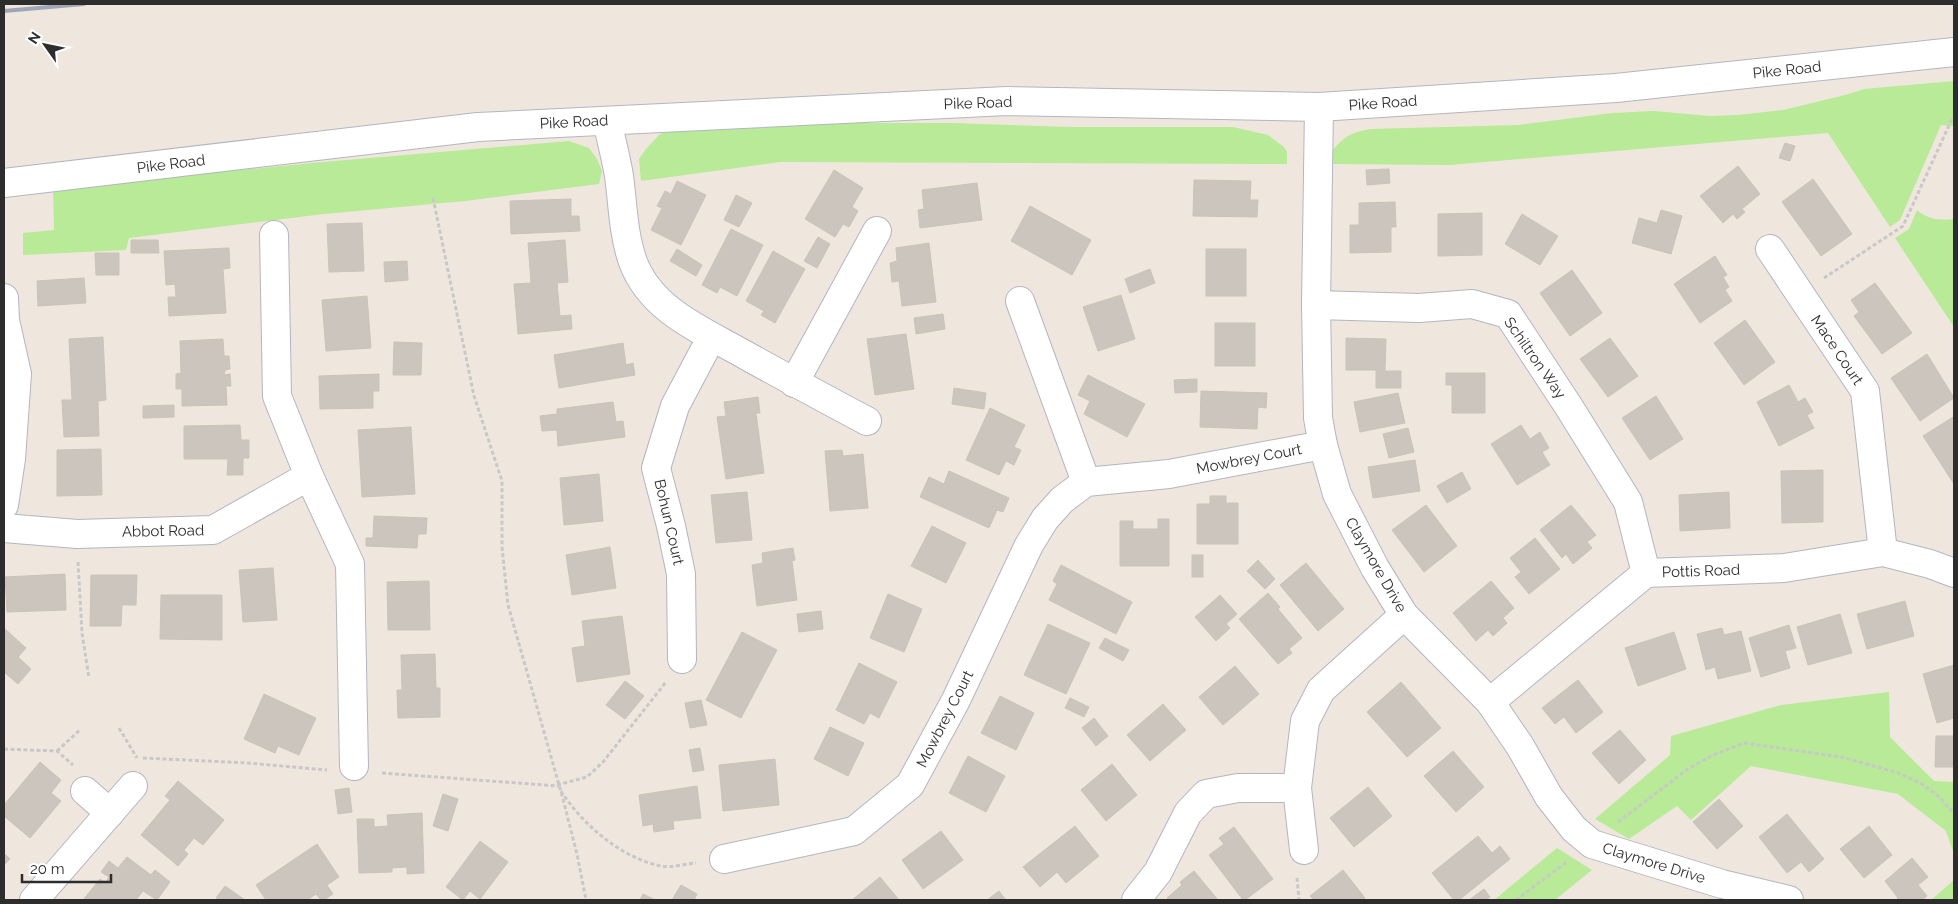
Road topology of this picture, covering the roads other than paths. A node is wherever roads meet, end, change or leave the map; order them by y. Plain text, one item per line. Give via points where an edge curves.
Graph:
1 (1954, 52) edge
2 (1319, 107) junction
3 (607, 121) junction
4 (4, 184) edge
5 (877, 231) dead end
6 (274, 235) dead end
7 (1770, 249) dead end
8 (4, 298) edge
9 (1020, 301) dead end
10 (1316, 305) junction
11 (711, 338) junction
12 (10, 374) edge
13 (794, 383) junction
14 (867, 421) dead end
15 (1323, 445) junction
16 (309, 476) junction
17 (1086, 482) junction
18 (4, 505) edge
19 (4, 528) edge
20 (1883, 552) junction
21 (1646, 573) junction
22 (1954, 573) edge
23 (1404, 615) junction
24 (682, 659) road end
25 (1490, 702) junction
26 (354, 769) road end
27 (133, 786) road end
28 (1297, 788) junction
29 (85, 791) road end
30 (110, 813) junction
31 (1304, 850) dead end
32 (724, 859) road end
33 (1720, 892) edge
34 (34, 900) edge
35 (1136, 900) edge
36 (1789, 900) edge

1 - 2 street, Pike Road via 1616,88
2 - 3 street, Pike Road via 1007,101
2 - 10 street, Claymore Drive
3 - 4 street, Pike Road via 478,127
3 - 11 street via 619,176 625,233 634,263 654,296
5 - 13 street
6 - 16 street via 277,396
7 - 20 street, Mace Court via 1865,391
8 - 12 street
9 - 17 street
10 - 15 street, Claymore Drive via 1318,418
10 - 21 street, Schiltron Way via 1419,308 1472,304 1508,314 1628,502
11 - 13 street
11 - 24 street, Bohun Court via 674,406 656,468 681,574
12 - 18 street via 11,459
13 - 14 street
15 - 17 street, Mowbrey Court via 1169,474
15 - 23 street, Claymore Drive via 1337,494
16 - 19 street, Abbot Road via 214,530 77,534
16 - 26 street via 350,564
17 - 32 street, Mowbrey Court via 1062,500 1029,545 956,700 910,785 854,831
20 - 21 street, Pottis Road via 1784,568
20 - 22 street, Pottis Road
21 - 25 street, Pottis Road
23 - 25 street, Claymore Drive
23 - 28 street via 1321,690 1305,721
25 - 33 street, Claymore Drive via 1520,746 1548,797 1574,829 1592,844
27 - 30 street
28 - 31 street
28 - 35 street via 1238,788 1206,794 1188,813 1158,872
29 - 30 street
30 - 34 street
33 - 36 street, Claymore Drive

